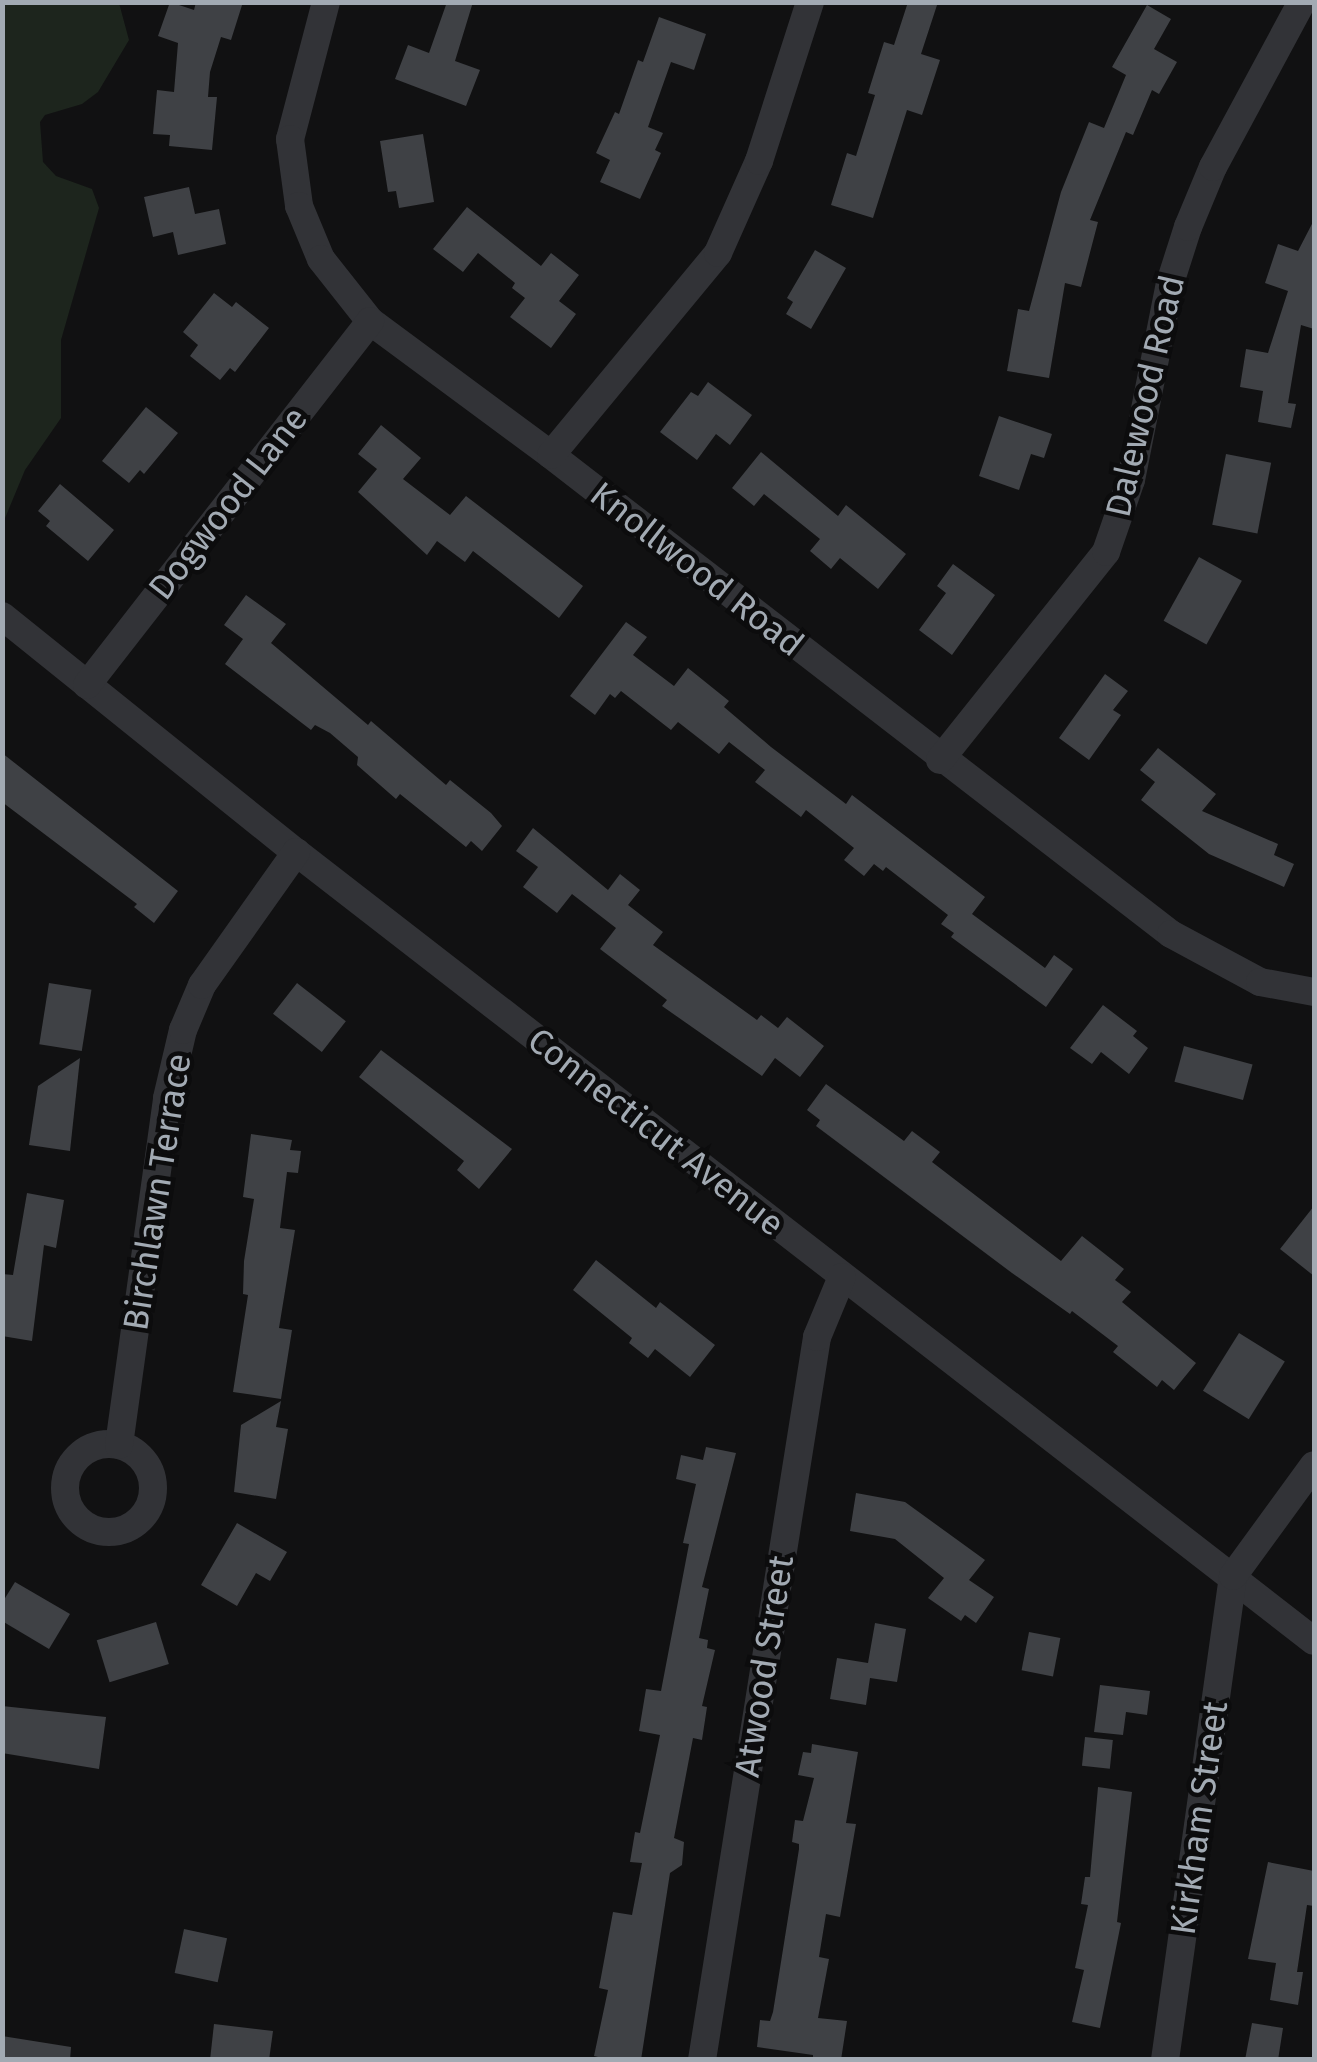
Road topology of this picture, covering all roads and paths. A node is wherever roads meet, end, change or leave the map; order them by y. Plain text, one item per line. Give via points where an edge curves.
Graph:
1 (326, 2) edge
2 (810, 2) edge
3 (1302, 2) edge
4 (370, 321) junction
5 (551, 455) junction
6 (2, 616) edge
7 (87, 685) junction
8 (940, 760) junction
9 (296, 852) junction
10 (1314, 992) edge
11 (842, 1277) junction
12 (118, 1445) dead end
13 (1314, 1465) edge
14 (1233, 1576) junction
15 (1314, 1642) edge
16 (702, 2060) edge
17 (1165, 2060) edge

1 - 4 street, Knollwood Road via 290,139 298,206 321,259
2 - 5 street via 759,161 718,253
3 - 8 street, Dalewood Road via 1188,226 1170,283 1131,480 1106,552
4 - 5 street, Knollwood Road
4 - 7 street, Dogwood Lane
5 - 8 street, Knollwood Road
6 - 7 street, Connecticut Avenue
7 - 9 street, Connecticut Avenue
8 - 10 street, Knollwood Road via 1172,934 1260,982
9 - 11 street, Connecticut Avenue
9 - 12 street, Birchlawn Terrace via 202,985 184,1030 167,1098
11 - 14 street, Connecticut Avenue
11 - 16 street, Atwood Street via 817,1336
13 - 14 street
14 - 15 street, Connecticut Avenue
14 - 17 street, Kirkham Street

